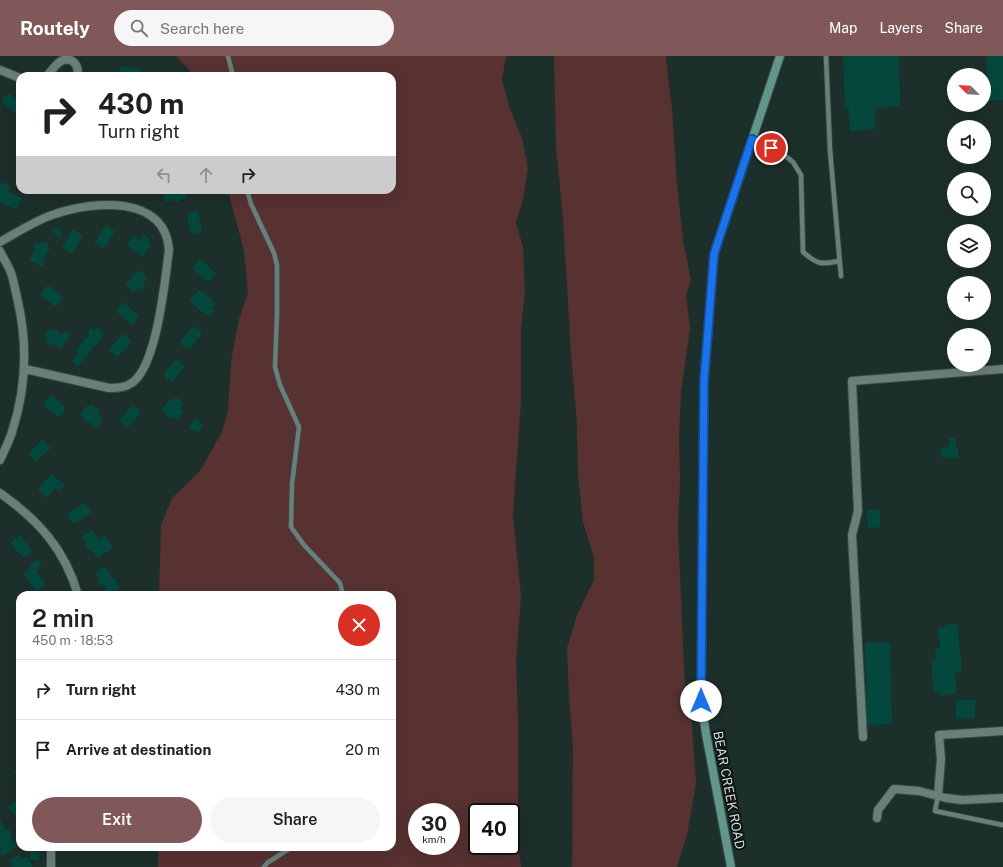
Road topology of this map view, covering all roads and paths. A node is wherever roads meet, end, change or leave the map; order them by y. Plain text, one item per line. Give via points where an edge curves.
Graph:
1 (228, 56) edge
2 (780, 56) edge
3 (826, 56) edge
4 (0, 70) edge
5 (51, 72) edge
6 (77, 72) edge
7 (232, 72) edge
8 (16, 76) edge
9 (752, 139) junction
10 (248, 194) edge
11 (0, 242) edge
12 (0, 251) edge
13 (839, 261) junction
14 (841, 276) dead end
15 (25, 369) junction
16 (1003, 369) edge
17 (0, 460) edge
18 (0, 493) edge
19 (77, 591) edge
20 (342, 591) edge
21 (1003, 730) edge
22 (864, 737) dead end
23 (938, 796) junction
24 (1003, 798) edge
25 (877, 818) dead end
26 (1003, 825) edge
27 (51, 851) edge
28 (286, 851) edge
29 (51, 867) edge
30 (264, 867) edge
31 (731, 867) edge

1 - 7 lane
2 - 9 street, BEAR CREEK ROAD
3 - 13 lane
4 - 8 street
5 - 6 street via 61,61 69,59 77,65
9 - 13 lane via 784,155 793,162 801,175 803,252 815,262 828,264
9 - 31 street, BEAR CREEK ROAD via 714,254 704,381 701,701
10 - 20 lane via 277,265 275,368 299,427 292,484 291,527 304,545 340,583
11 - 15 street via 54,214 80,207 116,205 147,213 159,222 169,242 163,297 150,354 142,374 131,384 109,388
12 - 15 street via 11,273 22,320
13 - 14 lane
15 - 17 street via 20,406
16 - 22 street via 852,381 858,511 852,535
18 - 19 street via 35,521 58,550
21 - 23 street via 939,735 941,759
23 - 24 street via 962,800
23 - 25 street via 894,789 878,810
23 - 26 lane via 936,811
27 - 29 street
28 - 30 lane

